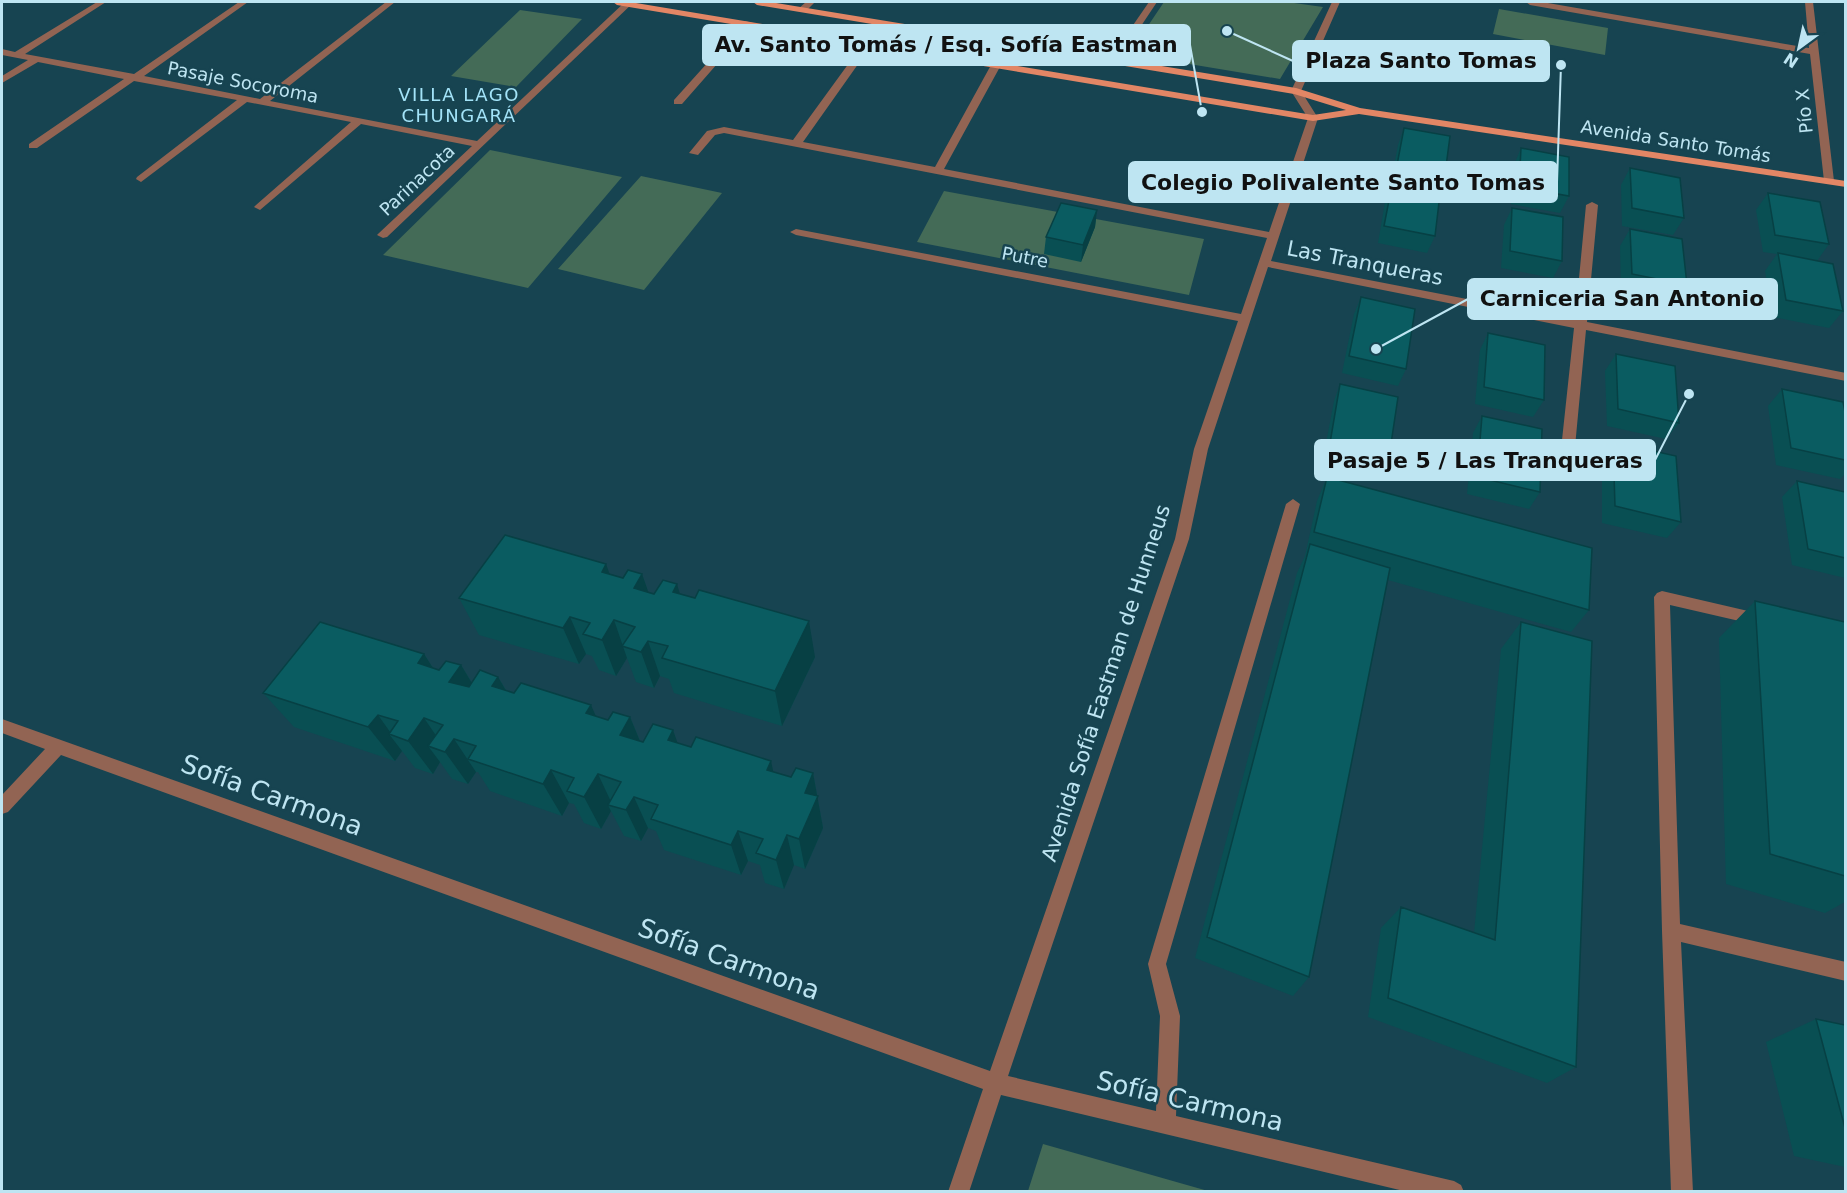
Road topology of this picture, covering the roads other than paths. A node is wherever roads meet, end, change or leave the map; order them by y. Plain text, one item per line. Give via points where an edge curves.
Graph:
1 (102, 2) edge
2 (244, 2) edge
3 (391, 2) edge
4 (625, 2) edge
5 (757, 2) edge
6 (811, 2) edge
7 (1154, 2) edge
8 (1336, 2) edge
9 (1530, 2) edge
10 (1809, 2) edge
11 (803, 9) junction
12 (748, 23) junction
13 (868, 43) junction
14 (2, 52) edge
15 (1815, 52) junction
16 (16, 55) junction
17 (36, 59) junction
18 (1114, 60) junction
19 (996, 65) junction
20 (134, 78) junction
21 (2, 80) edge
22 (1296, 91) junction
23 (245, 99) junction
24 (262, 102) junction
25 (678, 102) dead end
26 (1358, 111) junction
27 (1313, 118) junction
28 (359, 121) junction
29 (479, 144) junction
30 (796, 144) junction
31 (33, 146) dead end
32 (694, 153) dead end
33 (938, 171) junction
34 (141, 179) dead end
35 (1828, 181) junction
36 (1845, 184) edge
37 (1592, 205) dead end
38 (260, 207) dead end
39 (796, 232) dead end
40 (383, 235) dead end
41 (1274, 236) junction
42 (1265, 263) junction
43 (1246, 320) junction
44 (1581, 325) junction
45 (1845, 377) edge
46 (1566, 468) dead end
47 (1293, 504) dead end
48 (1777, 624) edge
49 (2, 726) edge
50 (58, 747) junction
51 (2, 806) edge
52 (1671, 931) junction
53 (1845, 972) edge
54 (995, 1083) junction
55 (1166, 1123) junction
56 (958, 1191) edge
57 (1454, 1191) edge
58 (1682, 1191) edge

1 - 16 street
2 - 20 street
3 - 24 street
4 - 12 main road, Avenida Santo Tomás
4 - 29 street, Parinacota
5 - 11 main road, Avenida Santo Tomás
6 - 11 street
7 - 18 street
8 - 22 street
9 - 15 street
10 - 15 street, Pío X
11 - 18 main road, Avenida Santo Tomás
12 - 13 main road, Avenida Santo Tomás
12 - 25 street
13 - 19 main road, Avenida Santo Tomás
13 - 30 street
14 - 16 street, Pasaje Socoroma
15 - 35 street, Pío X
16 - 17 street, Pasaje Socoroma
17 - 20 street, Pasaje Socoroma
17 - 21 street
18 - 22 main road, Avenida Santo Tomás
19 - 27 main road, Avenida Santo Tomás
19 - 33 street
20 - 23 street, Pasaje Socoroma
20 - 31 street
22 - 26 main road, Avenida Santo Tomás
22 - 27 street
23 - 24 street, Pasaje Socoroma
23 - 34 street
24 - 28 street, Pasaje Socoroma
26 - 27 main road, Avenida Santo Tomás
26 - 35 main road, Avenida Santo Tomás
27 - 41 street, Avenida Sofía Eastman de Hunneus
28 - 29 street, Pasaje Socoroma
28 - 38 street
29 - 40 street, Parinacota
30 - 32 street via 717,130
30 - 33 street
33 - 41 street
35 - 36 main road, Avenida Santo Tomás
37 - 44 street
39 - 43 street, Putre
41 - 42 street, Avenida Sofía Eastman de Hunneus
42 - 43 street, Avenida Sofía Eastman de Hunneus
42 - 44 street, Las Tranqueras
43 - 54 street, Avenida Sofía Eastman de Hunneus via 1201,449 1182,539
44 - 45 street, Las Tranqueras
44 - 46 street
47 - 55 street via 1157,964 1170,1016
48 - 52 street via 1662,597
49 - 50 street, Sofía Carmona
50 - 51 street
50 - 54 street, Sofía Carmona
52 - 53 street
52 - 58 street
54 - 55 street, Sofía Carmona
54 - 56 street, Avenida Sofía Eastman de Hunneus
55 - 57 street, Sofía Carmona

